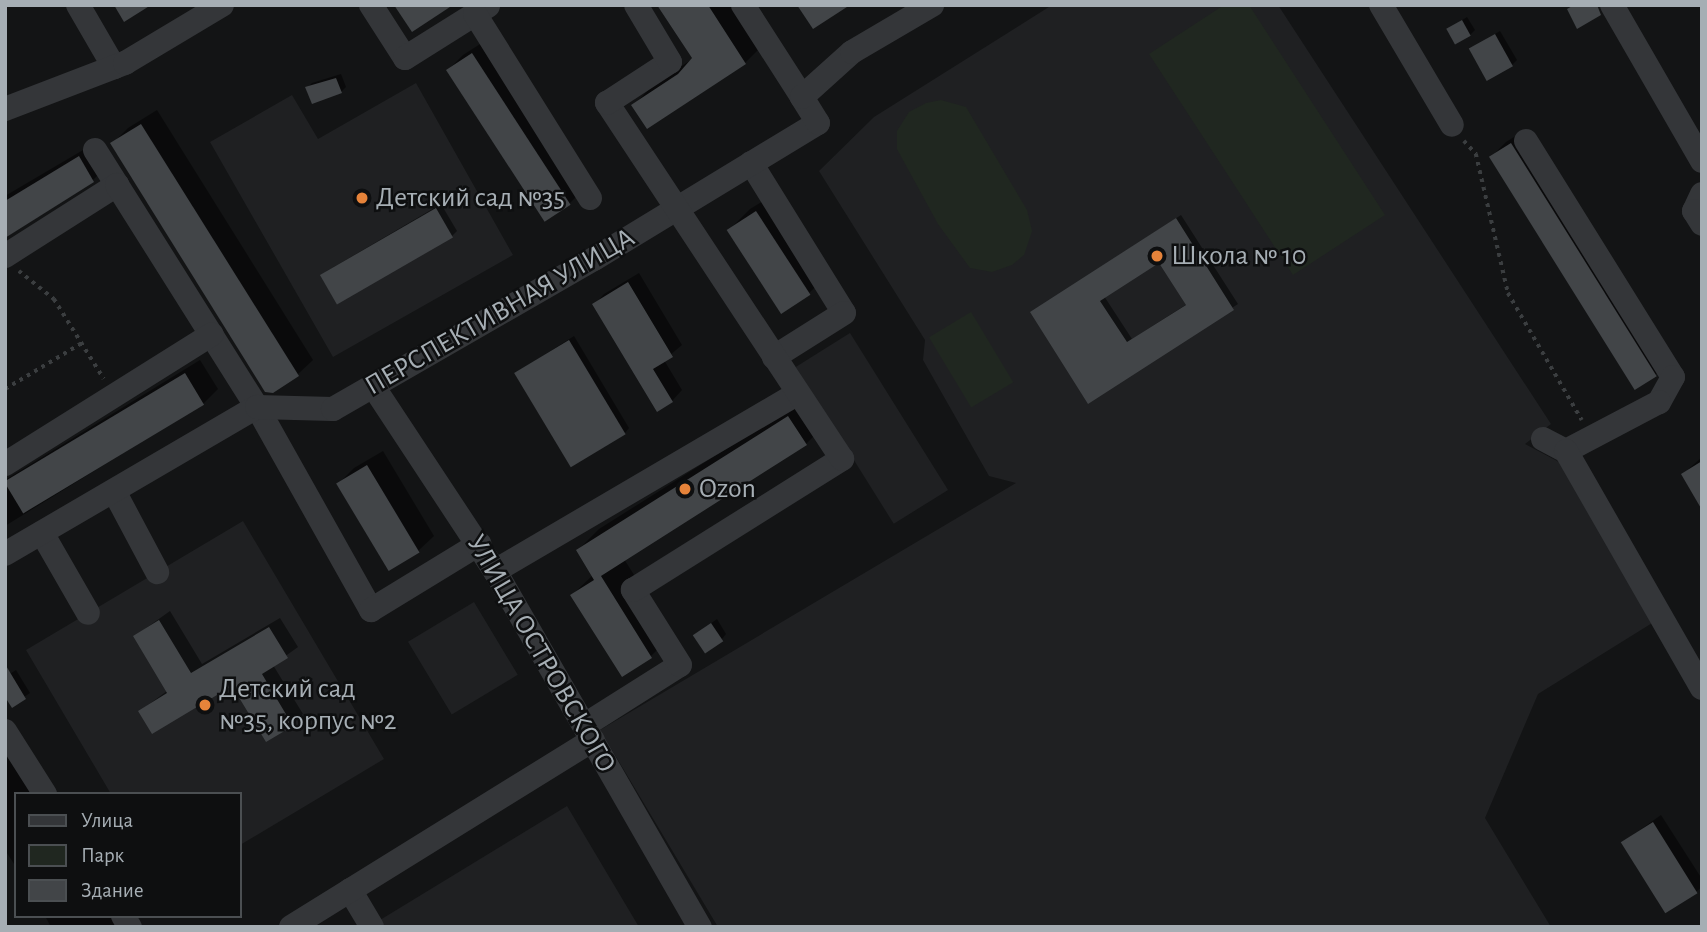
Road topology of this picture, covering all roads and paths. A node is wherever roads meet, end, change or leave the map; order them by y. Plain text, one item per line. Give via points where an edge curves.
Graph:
1 (78, 5) edge
2 (222, 5) edge
3 (371, 5) edge
4 (636, 5) edge
5 (743, 5) edge
6 (932, 5) edge
7 (1381, 5) edge
8 (1612, 5) edge
9 (481, 10) edge
10 (114, 67) junction
11 (802, 97) junction
12 (5, 109) edge
13 (1452, 125) joint
14 (1526, 141) dead end
15 (95, 150) dead end
16 (1702, 161) edge
17 (751, 163) junction
18 (117, 185) junction
19 (590, 198) dead end
20 (676, 210) junction
21 (10, 262) edge
22 (212, 334) junction
23 (82, 343) junction
24 (774, 357) junction
25 (373, 386) junction
26 (5, 389) edge
27 (798, 393) junction
28 (114, 395) junction
29 (257, 407) junction
30 (1593, 438) junction
31 (1543, 439) dead end
32 (1566, 451) junction
33 (5, 464) edge
34 (114, 491) junction
35 (42, 533) junction
36 (479, 544) junction
37 (5, 554) edge
38 (495, 571) junction
39 (157, 572) dead end
40 (88, 613) dead end
41 (1702, 688) edge
42 (5, 730) edge
43 (589, 733) junction
44 (44, 792) edge
45 (350, 890) junction
46 (292, 927) edge
47 (372, 927) edge
48 (700, 927) edge

1 - 10 street
2 - 10 street
3 - 9 street via 405,58
4 - 20 street via 670,62 607,103
5 - 11 street
6 - 11 street via 852,52
7 - 13 street
8 - 16 street
9 - 19 street
10 - 12 street
11 - 17 street, ПЕРСПЕКТИВНАЯ УЛИЦА via 818,123
13 - 30 path via 1476,154 1507,293
14 - 30 street via 1672,377 1659,402
15 - 18 street
17 - 20 street, ПЕРСПЕКТИВНАЯ УЛИЦА
17 - 24 street via 844,313
18 - 21 street
18 - 22 street
20 - 24 street
20 - 25 street, ПЕРСПЕКТИВНАЯ УЛИЦА
21 - 23 path via 54,299
22 - 28 street
22 - 29 street
23 - 26 path
23 - 28 path
24 - 27 street
25 - 29 street, ПЕРСПЕКТИВНАЯ УЛИЦА via 333,409
25 - 36 street, УЛИЦА ОСТРОВСКОГО
27 - 38 street
27 - 43 street via 842,459 633,590 680,665
28 - 33 street
29 - 34 street
29 - 36 street via 371,610
30 - 32 street
31 - 32 street
32 - 41 street
34 - 35 street
34 - 39 street
35 - 37 street
35 - 40 street
36 - 38 street, УЛИЦА ОСТРОВСКОГО
38 - 43 street, УЛИЦА ОСТРОВСКОГО
42 - 44 street
43 - 45 street
43 - 48 street, УЛИЦА ОСТРОВСКОГО
45 - 46 street
45 - 47 street

